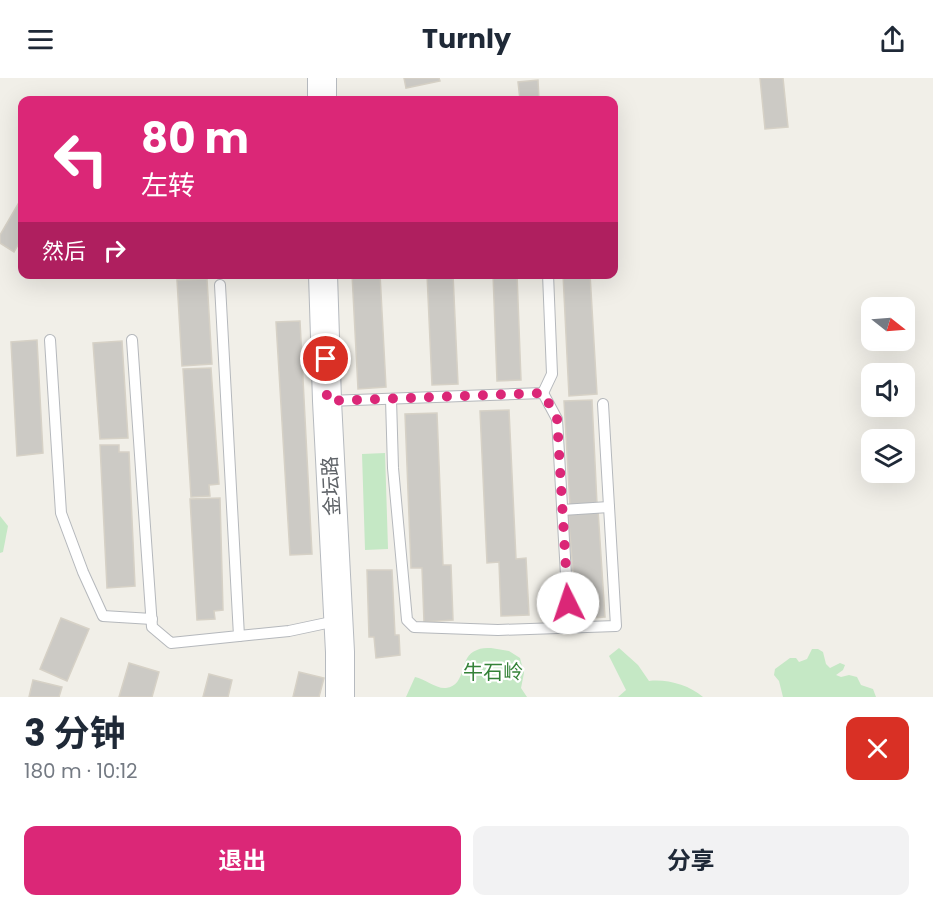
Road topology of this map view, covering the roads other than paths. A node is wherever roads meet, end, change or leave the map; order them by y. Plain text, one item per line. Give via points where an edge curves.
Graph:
1 (322, 78) edge
2 (322, 96) edge
3 (323, 279) edge
4 (548, 279) edge
5 (220, 285) dead end
6 (50, 340) dead end
7 (132, 340) dead end
8 (543, 393) junction
9 (391, 399) junction
10 (327, 401) junction
11 (603, 404) dead end
12 (609, 507) junction
13 (562, 510) junction
14 (152, 619) junction
15 (338, 620) junction
16 (569, 627) junction
17 (239, 636) junction
18 (340, 697) edge

1 - 2 main road
3 - 10 main road, 金坛路
4 - 8 lane via 552,374
5 - 17 lane
6 - 14 lane via 61,513 103,616
7 - 14 lane
8 - 9 lane
8 - 13 lane via 557,418
9 - 10 lane
9 - 16 lane via 407,620 414,627
10 - 15 main road, 金坛路
11 - 12 lane
12 - 13 lane
12 - 16 lane via 616,626
13 - 16 lane
14 - 17 lane via 152,627 171,643
15 - 17 lane via 289,631
15 - 18 main road, 金坛路

